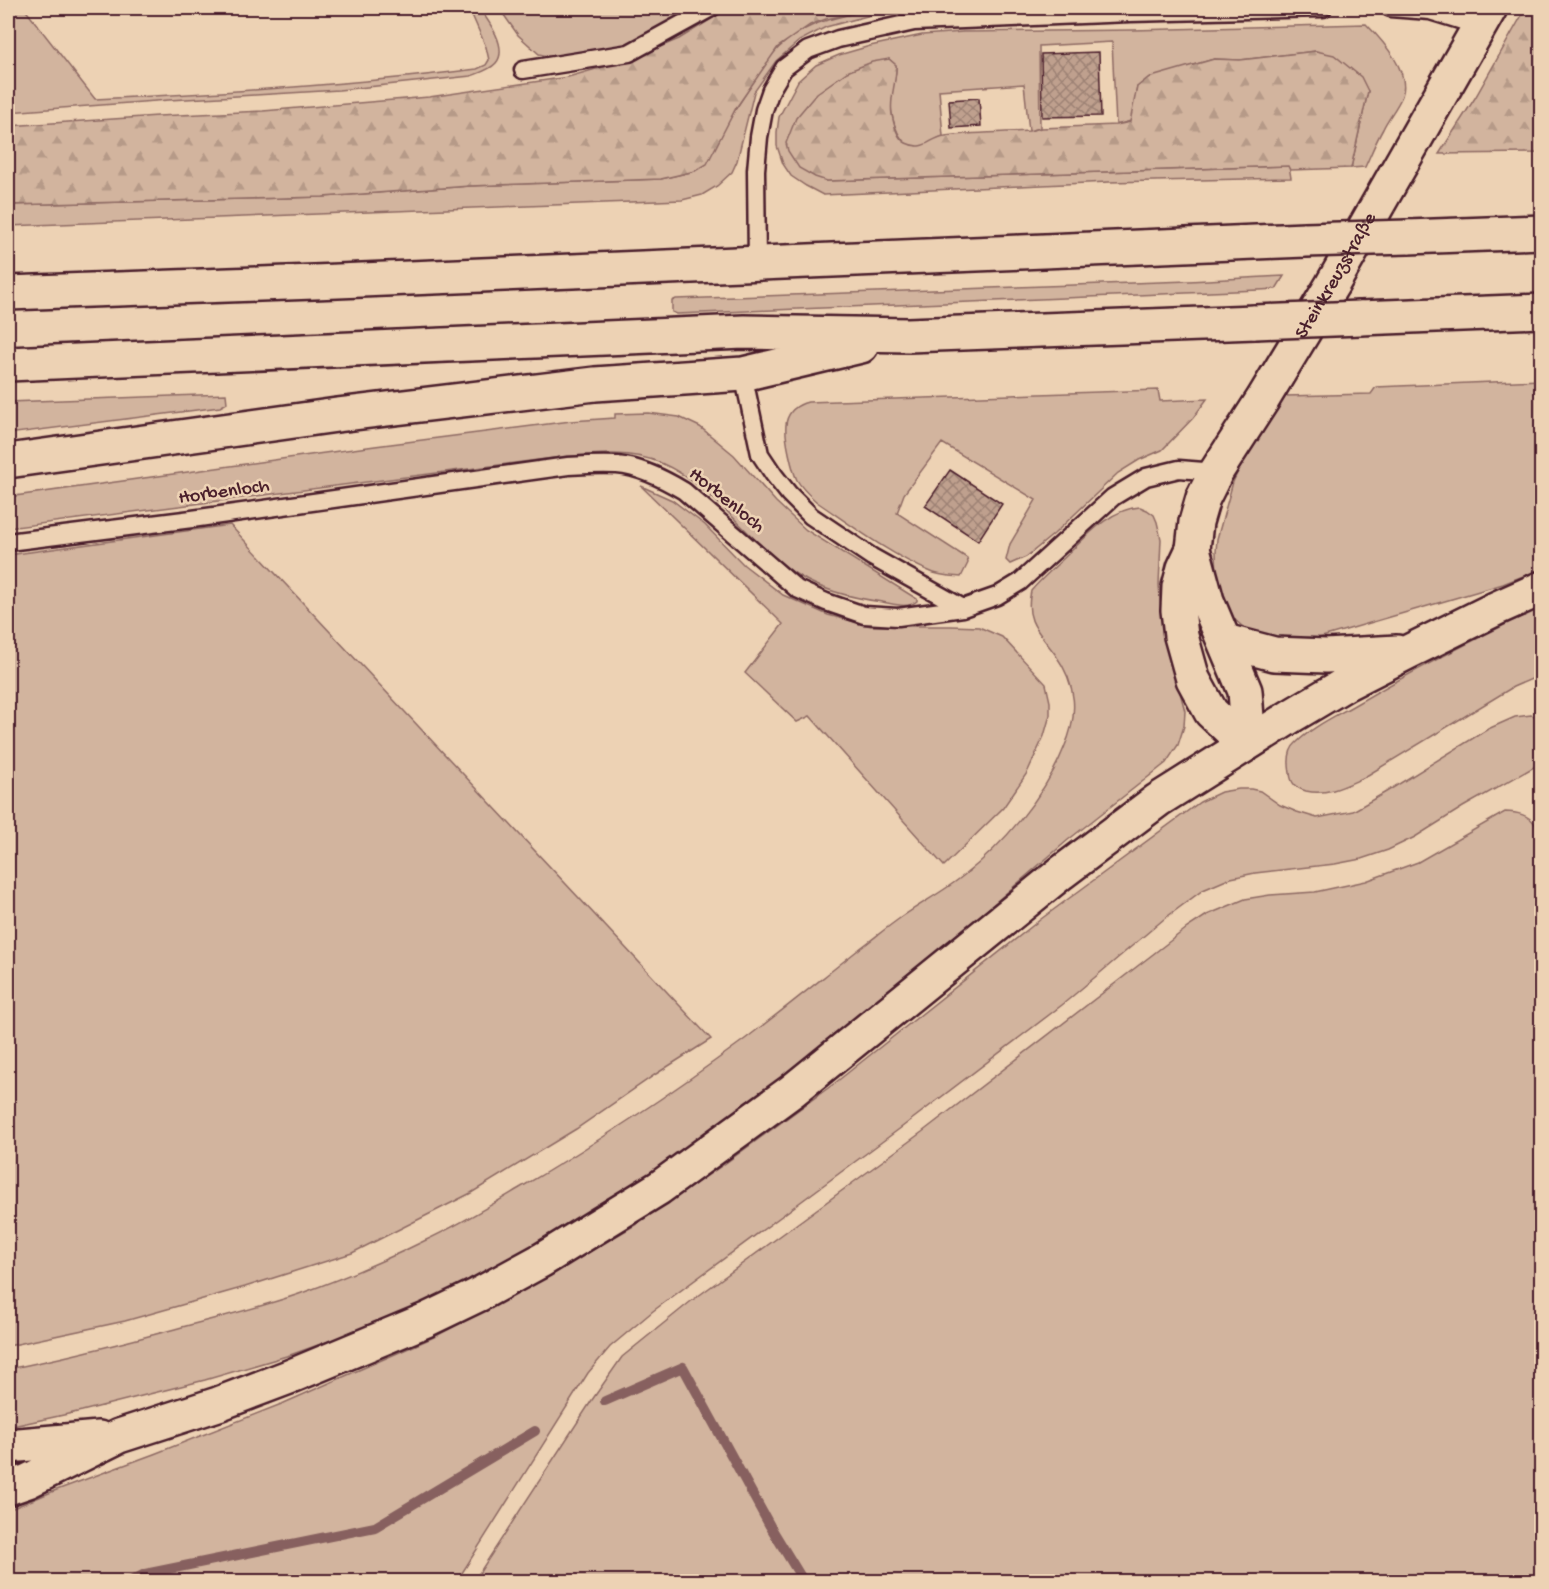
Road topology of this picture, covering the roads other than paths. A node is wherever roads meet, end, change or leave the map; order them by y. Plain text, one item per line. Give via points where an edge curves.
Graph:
1 (711, 8) edge
2 (1323, 8) edge
3 (1390, 8) edge
4 (1484, 17) edge
5 (523, 70) dead end
6 (1542, 232) edge
7 (757, 264) junction
8 (8, 293) edge
9 (1542, 311) edge
10 (908, 335) junction
11 (8, 364) edge
12 (743, 374) junction
13 (8, 461) edge
14 (1216, 472) junction
15 (8, 542) edge
16 (1193, 549) junction
17 (1542, 588) edge
18 (963, 608) junction
19 (1225, 641) junction
20 (1408, 652) junction
21 (1245, 744) junction
22 (118, 1436) junction
23 (8, 1446) edge
24 (8, 1488) edge

1 - 5 lane via 629,53
2 - 7 lane via 914,21 808,50 784,68 764,110 756,170
3 - 4 lane
4 - 14 main road, Steinkreuzstraße via 1332,285
6 - 7 main road, bridge
7 - 8 main road
9 - 10 main road, bridge
10 - 11 main road via 744,332
10 - 12 main road
12 - 13 main road via 595,384
12 - 18 lane via 759,454 789,494 811,516 872,557
14 - 16 main road, Steinkreuzstraße via 1203,498
14 - 18 lane, Horbenloch via 1179,469 1146,477 1113,496 1020,582 997,596
15 - 18 lane, Horbenloch via 568,466 618,465 664,479 684,491 797,589 826,602 864,615 898,617
16 - 19 main road, Steinkreuzstraße
16 - 21 main road, Steinkreuzstraße via 1179,587 1181,636 1193,679 1210,712
17 - 20 main road
19 - 20 main road via 1274,654
19 - 21 main road, Steinkreuzstraße via 1245,691
20 - 21 main road via 1338,688
21 - 22 main road via 1158,800 1061,873 792,1091 659,1188 603,1223 542,1260 426,1320 259,1389
22 - 23 main road
22 - 24 main road

